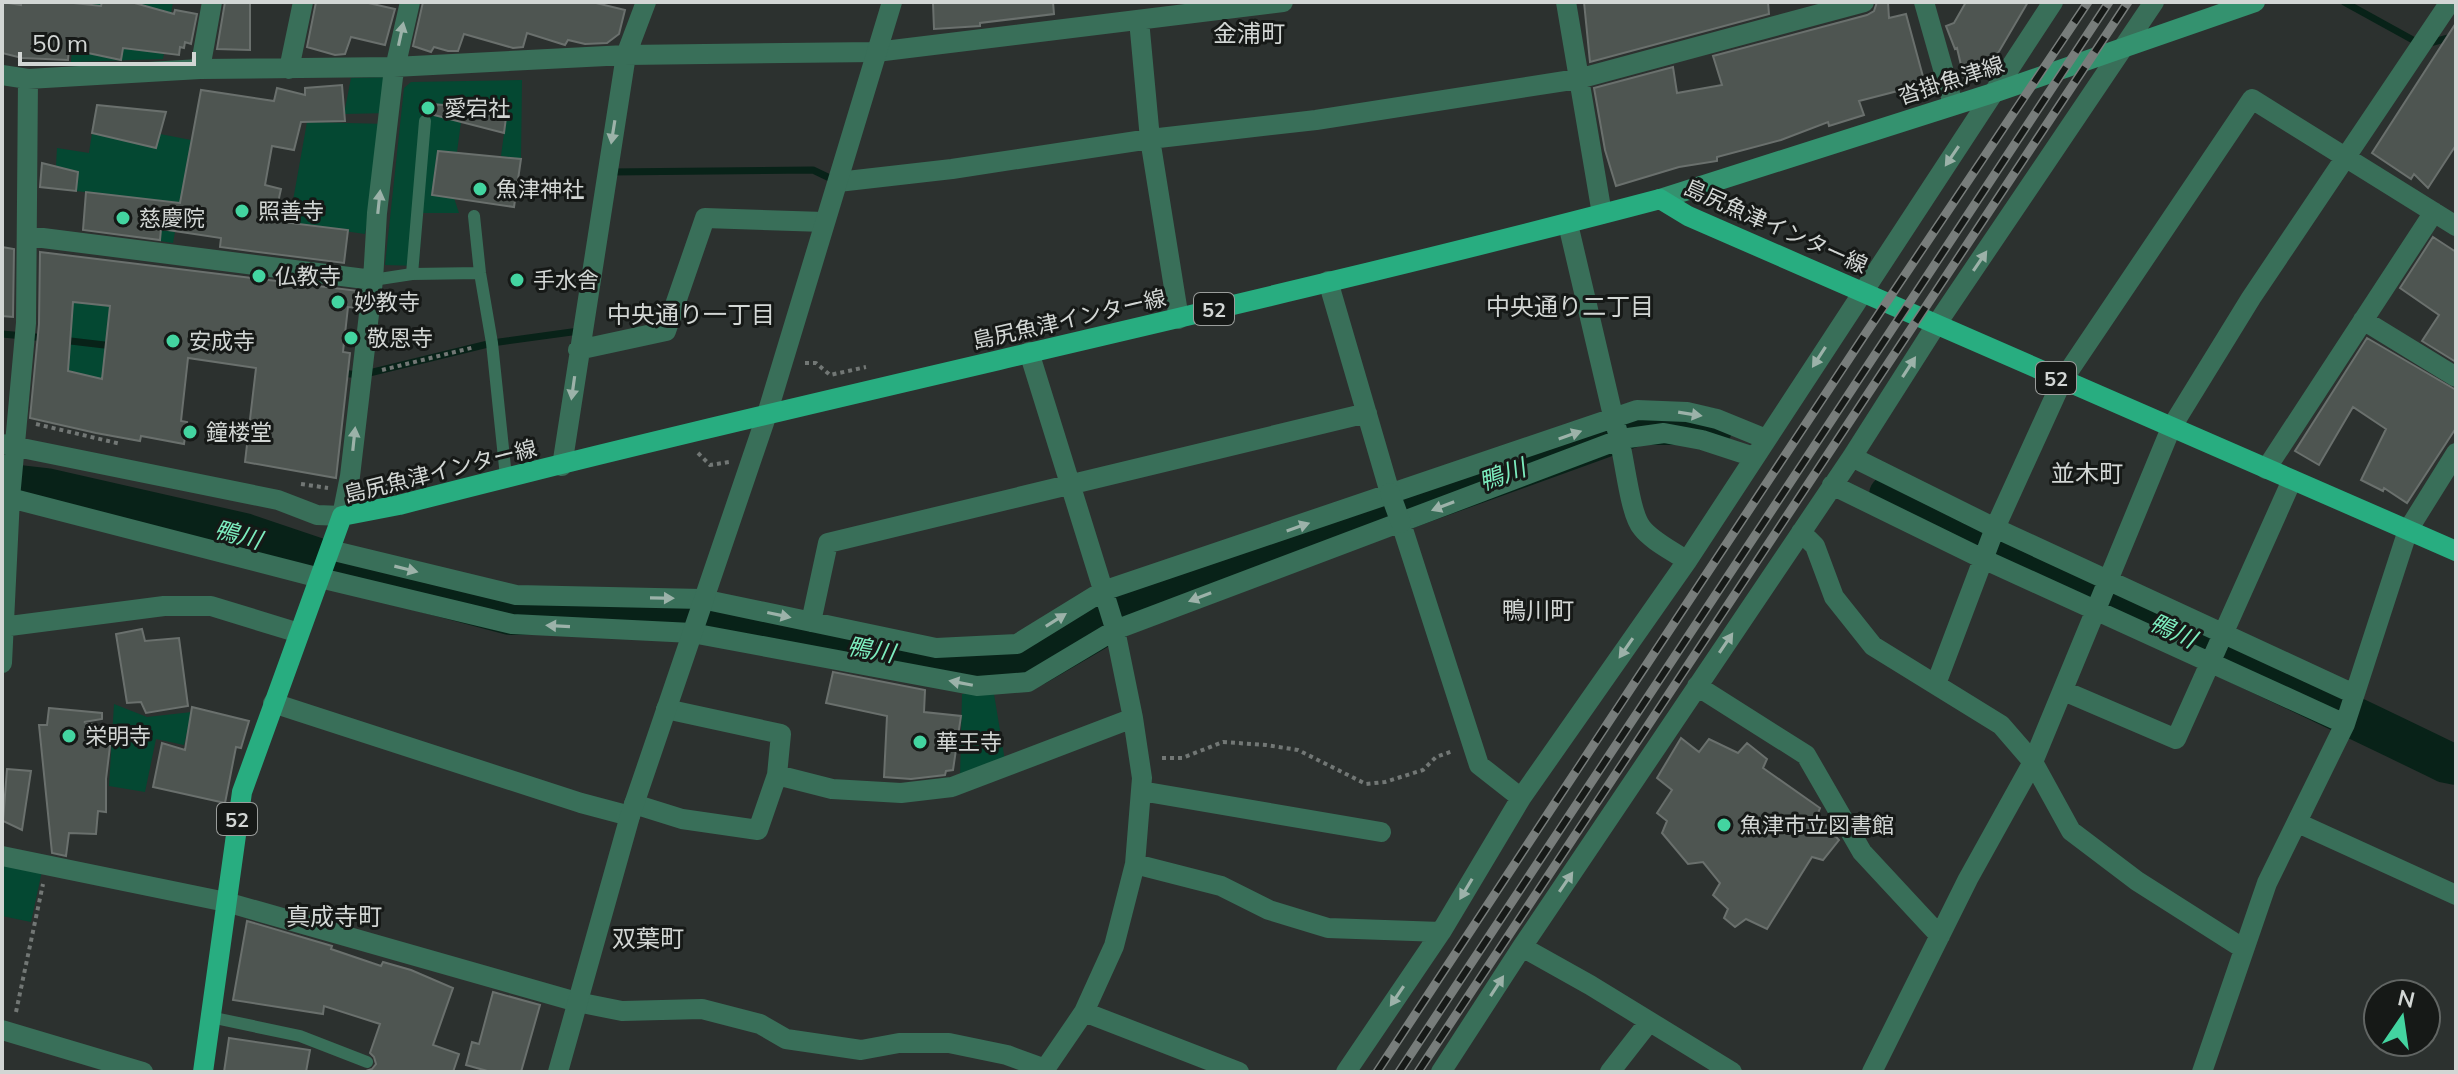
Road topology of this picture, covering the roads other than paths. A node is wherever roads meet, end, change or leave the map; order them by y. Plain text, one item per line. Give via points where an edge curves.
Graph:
1 (212, 2) edge
2 (303, 2) edge
3 (410, 2) edge
4 (646, 2) edge
5 (892, 2) edge
6 (1283, 2) edge
7 (1566, 2) edge
8 (1864, 2) edge
9 (1924, 2) edge
10 (2053, 2) edge
11 (2154, 2) edge
12 (2255, 2) edge
13 (2454, 2) edge
14 (1139, 20) junction
15 (2124, 48) junction
16 (876, 52) junction
17 (626, 55) junction
18 (394, 67) junction
19 (200, 69) junction
20 (289, 69) junction
21 (2, 75) edge
22 (28, 79) junction
23 (1578, 79) junction
24 (1996, 92) junction
25 (1953, 104) junction
26 (425, 121) dead end
27 (1150, 139) junction
28 (2347, 158) junction
29 (838, 182) junction
30 (1660, 199) junction
31 (2434, 212) junction
32 (1602, 214) junction
33 (474, 216) dead end
34 (824, 222) junction
35 (1568, 224) junction
36 (2456, 226) edge
37 (27, 236) junction
38 (480, 273) junction
39 (412, 274) junction
40 (373, 280) junction
41 (1328, 281) junction
42 (1862, 291) junction
43 (1179, 319) junction
44 (2363, 320) junction
45 (1936, 325) junction
46 (578, 350) junction
47 (1029, 352) junction
48 (2456, 377) edge
49 (2062, 381) junction
50 (1367, 413) junction
51 (767, 414) junction
52 (2171, 428) junction
53 (1618, 429) junction
54 (1766, 439) junction
55 (9, 444) edge
56 (2456, 453) edge
57 (1754, 457) junction
58 (1852, 457) junction
59 (562, 466) junction
60 (2266, 469) junction
61 (506, 477) junction
62 (2292, 480) junction
63 (1070, 485) junction
64 (1832, 485) junction
65 (10, 498) junction
66 (342, 516) junction
67 (2408, 530) junction
68 (1994, 531) junction
69 (1801, 532) junction
70 (330, 550) junction
71 (2456, 551) edge
72 (1984, 556) junction
73 (1687, 561) junction
74 (320, 578) junction
75 (2108, 578) junction
76 (1104, 595) junction
77 (701, 603) junction
78 (2095, 609) junction
79 (811, 622) junction
80 (3, 627) edge
81 (1114, 627) junction
82 (2224, 632) junction
83 (299, 633) junction
84 (692, 633) junction
85 (2210, 662) junction
86 (2, 663) edge
87 (1936, 684) junction
88 (1697, 686) junction
89 (2064, 691) junction
90 (2354, 694) junction
91 (273, 703) junction
92 (666, 709) junction
93 (1133, 718) junction
94 (2345, 724) junction
95 (2033, 762) junction
96 (777, 775) junction
97 (1141, 791) junction
98 (1521, 798) junction
99 (632, 810) junction
100 (2298, 823) junction
101 (1381, 832) dead end
102 (2, 856) edge
103 (1135, 864) junction
104 (2456, 895) edge
105 (226, 902) junction
106 (1441, 932) junction
107 (1940, 936) junction
108 (1522, 947) junction
109 (2244, 949) junction
110 (577, 1002) junction
111 (1084, 1012) junction
112 (210, 1017) junction
113 (1649, 1022) junction
114 (7, 1032) edge
115 (367, 1062) dead end
116 (1044, 1071) edge
117 (143, 1072) edge
118 (203, 1072) edge
119 (558, 1072) edge
120 (1239, 1072) edge
121 (1346, 1072) edge
122 (1441, 1072) edge
123 (1610, 1072) edge
124 (1732, 1072) edge
125 (1872, 1072) edge
126 (2202, 1072) edge

1 - 19 street
2 - 20 street
18 -> 3 street
4 - 17 street
5 - 16 street
6 - 14 street
7 - 23 street
8 - 23 street
9 - 25 street
10 - 24 street
11 - 15 street
12 - 15 main road, 沓掛魚津線
13 - 28 street
14 - 16 street
14 - 27 street
15 - 24 main road, 沓掛魚津線
45 -> 15 street
16 - 17 street
16 - 29 street
17 - 18 street
17 -> 46 street
18 - 20 street
40 -> 18 street
19 - 20 street
19 - 22 street
21 - 22 street
22 - 37 street
23 - 27 street via 1316,120
23 - 32 street
24 - 25 main road, 沓掛魚津線
24 -> 42 street
25 - 30 main road, 沓掛魚津線
26 - 39 lane
27 - 29 street
27 - 43 street
28 - 31 street
28 - 49 street via 2252,99
28 - 52 street
29 - 34 street
30 - 32 main road, 島尻魚津インター線 / 52
30 - 42 main road, 島尻魚津インター線 / 52
31 - 36 street
31 - 44 street
32 - 35 main road, 島尻魚津インター線 / 52
33 - 38 lane
34 - 46 street via 705,218 666,331
34 - 51 street
35 - 41 main road, 島尻魚津インター線 / 52
35 - 53 street
37 - 40 street
37 - 55 street via 26,323
38 - 39 lane
38 - 61 lane
39 - 40 lane
66 -> 40 street
41 - 43 main road, 島尻魚津インター線 / 52
41 - 50 street
42 - 45 main road, 島尻魚津インター線 / 52
42 -> 54 street
43 - 47 main road, 島尻魚津インター線 / 52
44 - 48 street
44 - 60 street
45 - 49 main road, 島尻魚津インター線 / 52
58 -> 45 street
46 -> 59 street
47 - 51 main road, 島尻魚津インター線 / 52
47 - 63 street
49 - 52 main road, 島尻魚津インター線 / 52
49 - 68 street
50 - 63 street
50 - 98 street, bridge via 1479,765
51 - 59 main road, 島尻魚津インター線 / 52
51 - 77 street
52 - 60 main road, 島尻魚津インター線 / 52
52 - 75 street
53 -> 54 street via 1637,410 1687,412
53 - 57 street via 1702,440
53 - 73 street via 1641,527
76 -> 53 street
53 -> 81 street
54 - 57 street
55 - 65 street
55 - 66 street via 278,500 317,515
56 - 67 street
57 - 73 street
58 - 64 street
58 - 68 street
59 - 61 main road, 島尻魚津インター線 / 52
60 - 62 main road, 島尻魚津インター線 / 52
61 - 66 main road, 島尻魚津インター線 / 52
62 - 67 main road, 島尻魚津インター線 / 52
62 - 82 street
63 - 76 street
63 - 79 street via 828,543
64 - 69 street
64 - 72 street
65 - 74 street
65 - 80 street
66 - 70 main road, 島尻魚津インター線 / 52
67 - 71 main road, 島尻魚津インター線 / 52
67 - 90 street
68 - 72 street
68 - 75 street
69 - 87 street via 1815,546 1834,597 1873,646
88 -> 69 street
70 - 74 main road, 島尻魚津インター線 / 52
70 -> 77 street via 516,595
72 - 78 street
72 - 87 street
73 -> 98 street
74 - 83 main road, 島尻魚津インター線 / 52
84 -> 74 street via 512,624
75 - 78 street
75 - 82 street
79 -> 76 street via 936,648 1017,644
76 - 81 street
77 -> 79 street
77 - 84 street
78 - 85 street
78 - 89 street
80 - 83 street via 164,606 211,606
80 - 86 street
81 -> 84 street via 1028,682 977,686
81 - 93 street
82 - 85 street
82 - 90 street
83 - 91 main road, 島尻魚津インター線 / 52
84 - 92 street
85 - 89 street via 2176,739
85 - 94 street
87 - 95 street via 2001,725
88 - 107 street via 1806,755 1862,852
108 -> 88 street
89 - 95 street
90 - 94 street
91 - 99 street via 581,803
91 - 105 main road, 島尻魚津インター線 / 52 via 242,792
92 - 96 street via 781,734
92 - 99 street
93 - 96 street via 952,787 901,793 832,789
93 - 97 street
94 - 100 street
95 - 107 street
95 - 109 street via 2071,831 2137,881
96 - 99 street via 758,830
97 - 101 street
97 - 103 street
98 -> 106 street
99 - 110 street
100 - 104 street
100 - 109 street via 2267,883
102 - 105 street
103 - 106 street via 1221,886 1269,910 1328,928
103 - 111 street via 1114,946
105 - 110 street
105 - 112 main road, 島尻魚津インター線 / 52
106 -> 121 street
107 - 125 street
108 - 113 street
122 -> 108 street
109 - 126 street
110 - 116 street via 622,1011 702,1009 760,1024 786,1039 861,1050 949,1043 1007,1055
110 - 119 street
111 - 116 street
111 - 120 street
112 - 115 lane via 300,1036
112 - 118 main road, 島尻魚津インター線 / 52
113 - 123 street
113 - 124 street
114 - 117 street

